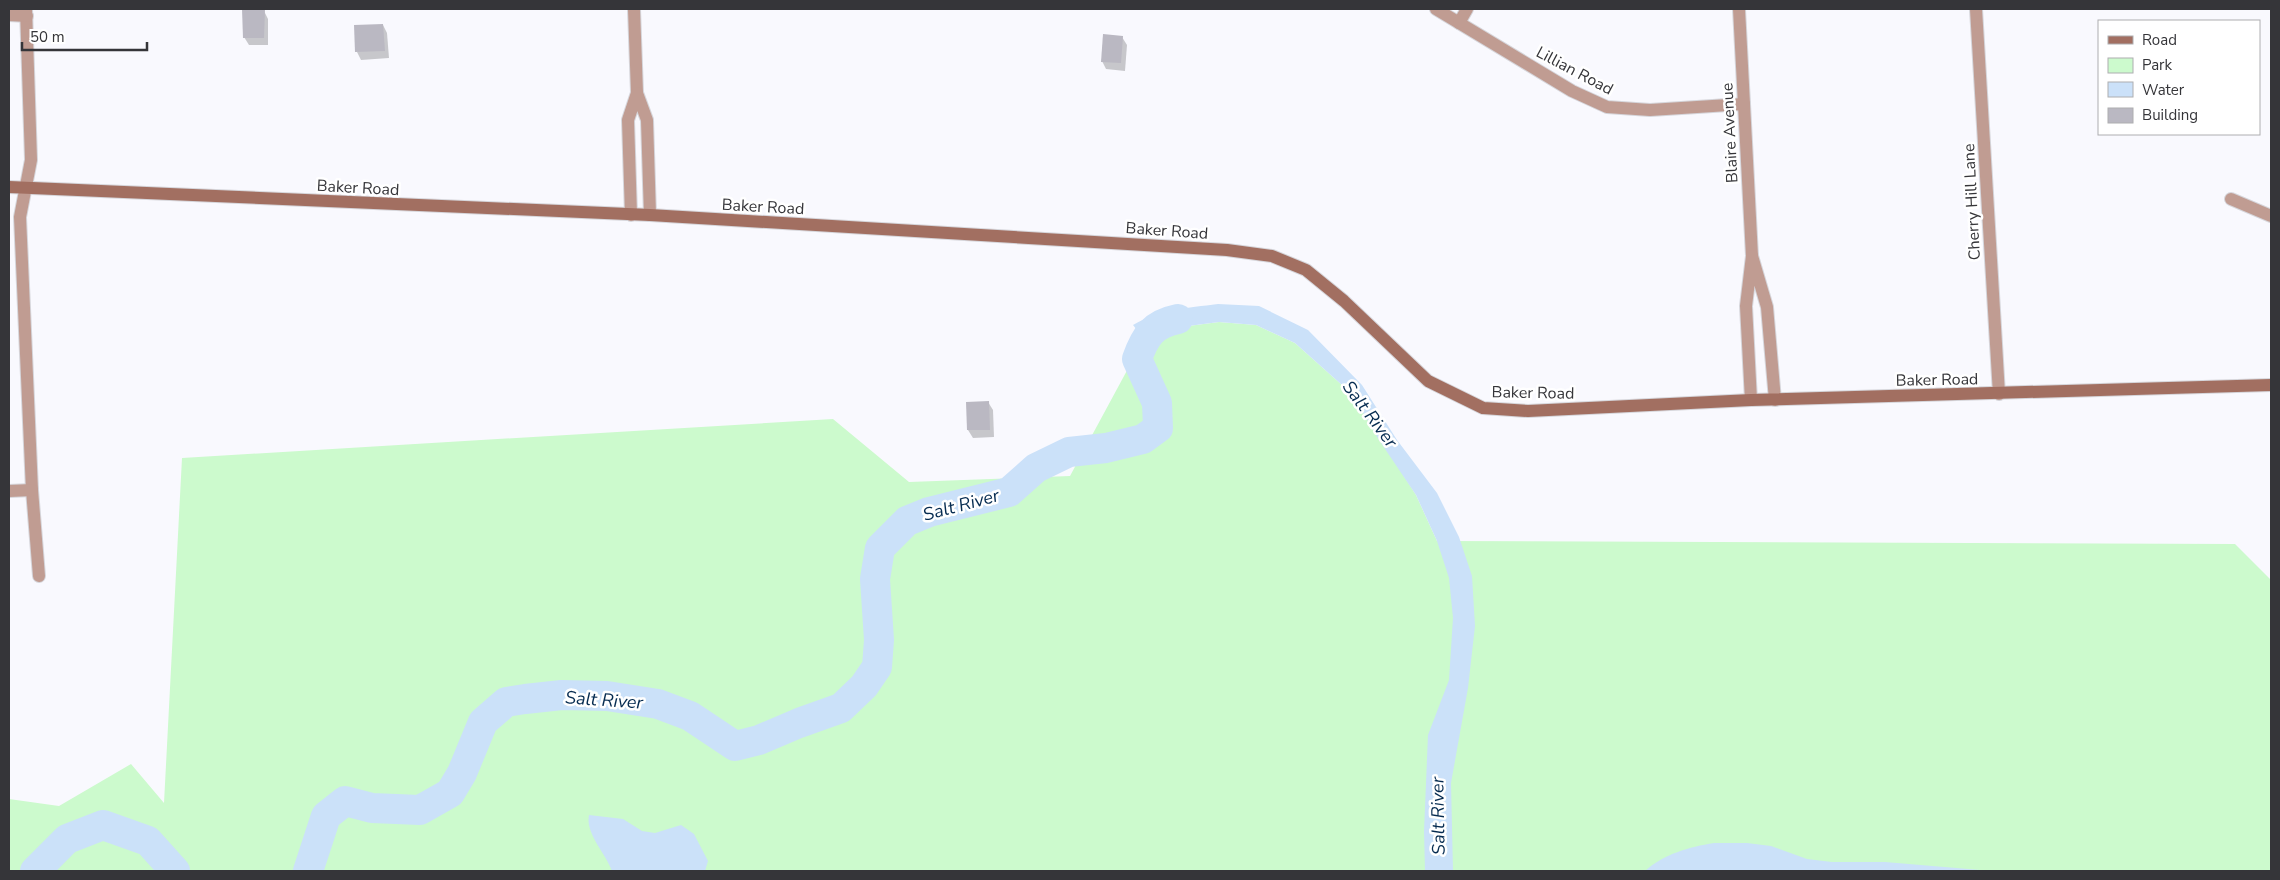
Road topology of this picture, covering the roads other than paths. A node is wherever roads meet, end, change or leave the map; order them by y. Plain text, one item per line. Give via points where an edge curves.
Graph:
1 (634, 9) edge
2 (1436, 9) edge
3 (1467, 9) edge
4 (1739, 9) edge
5 (1976, 9) edge
6 (27, 12) edge
7 (9, 15) edge
8 (1459, 23) junction
9 (637, 92) junction
10 (1744, 104) junction
11 (9, 188) edge
12 (26, 188) junction
13 (2231, 199) dead end
14 (630, 215) junction
15 (650, 215) junction
16 (2271, 216) edge
17 (1752, 256) junction
18 (2271, 386) edge
19 (1998, 394) junction
20 (1752, 400) junction
21 (1775, 400) junction
22 (32, 490) junction
23 (9, 491) edge
24 (39, 576) dead end

1 - 9 street
2 - 8 street, Lillian Road
3 - 8 street
4 - 10 street, Blaire Avenue
5 - 19 street, Cherry Hill Lane
6 - 7 street
6 - 12 street via 31,160
8 - 10 street, Lillian Road via 1607,107 1650,110
9 - 14 street via 628,120
9 - 15 street via 647,120
10 - 17 street, Blaire Avenue
11 - 12 street, Baker Road
12 - 14 street, Baker Road
12 - 22 street via 20,216
13 - 16 street
14 - 15 street, Baker Road
15 - 20 street, Baker Road via 1208,249 1272,256 1306,270 1344,301 1428,381 1483,408 1528,411
17 - 20 street, Blaire Avenue via 1746,306
17 - 21 street, Blaire Avenue via 1767,307
18 - 19 street, Baker Road
19 - 21 street, Baker Road
20 - 21 street, Baker Road
22 - 23 street
22 - 24 street

